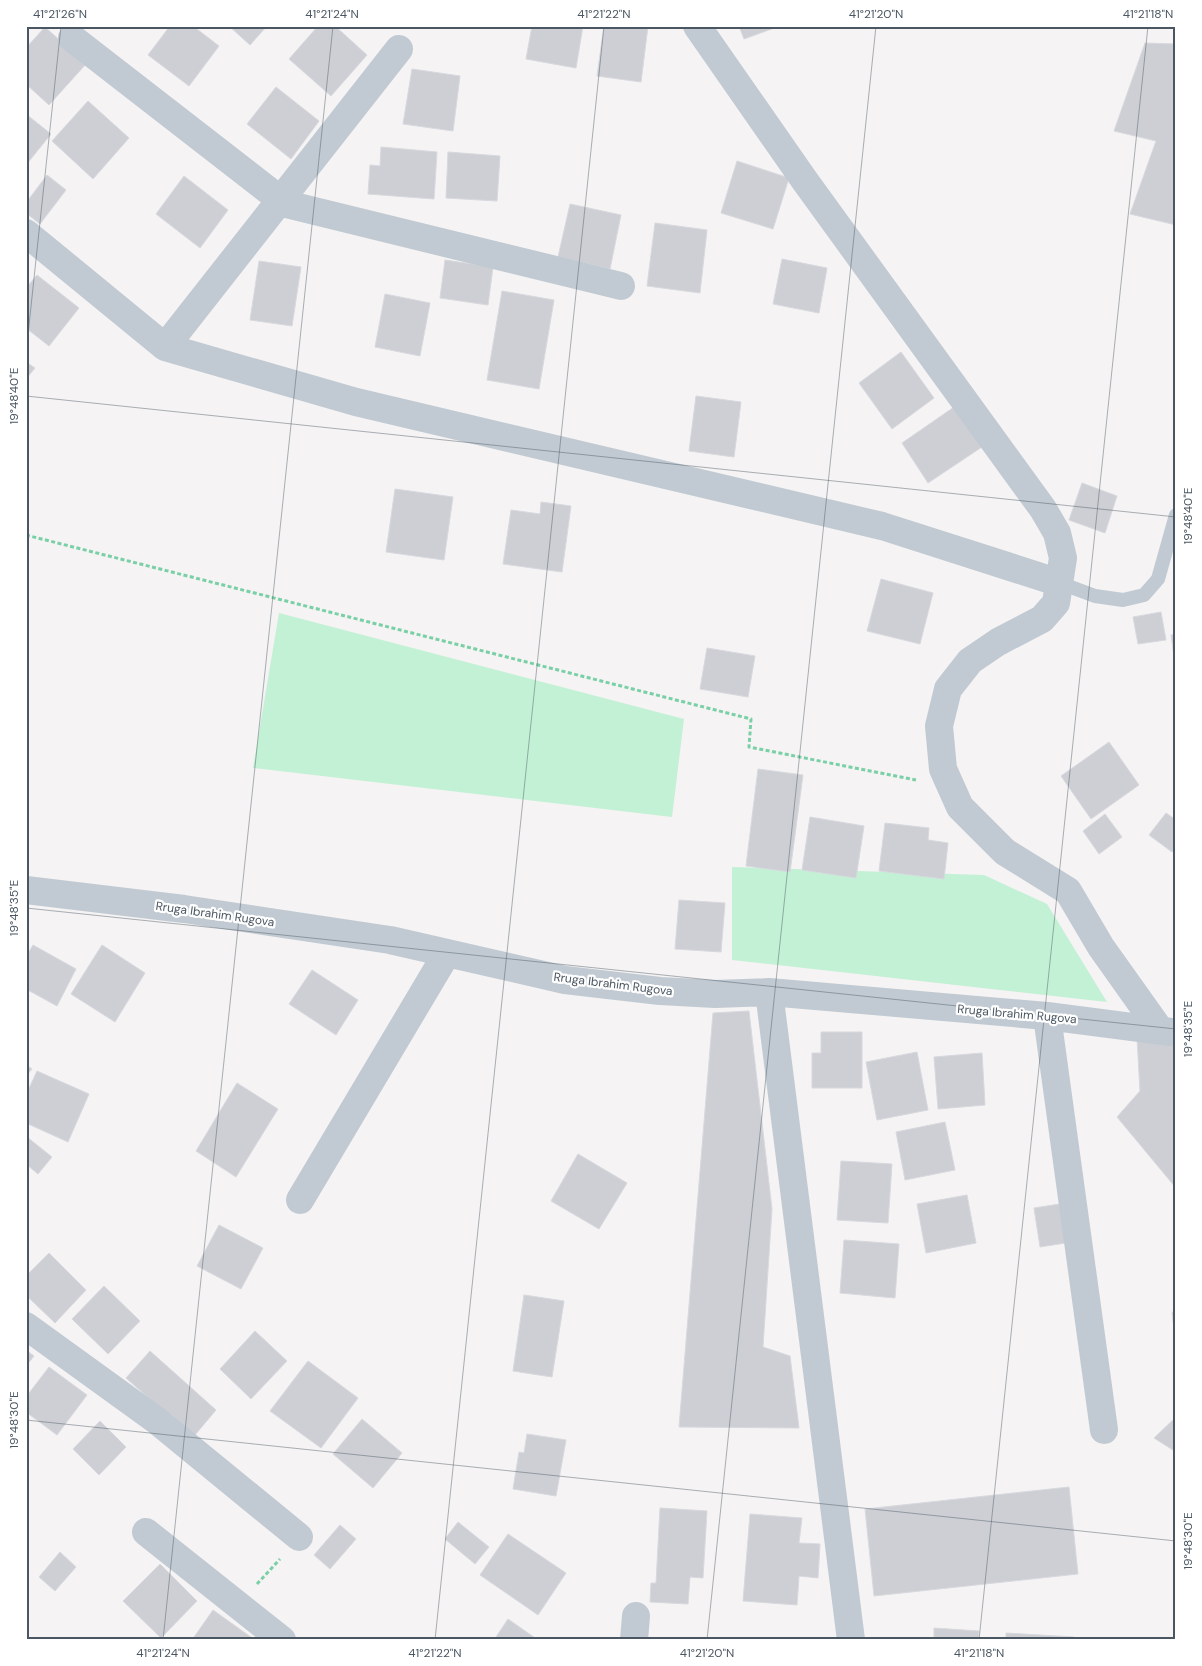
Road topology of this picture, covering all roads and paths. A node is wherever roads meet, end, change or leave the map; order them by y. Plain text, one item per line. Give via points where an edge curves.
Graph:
1 (697, 26) edge
2 (72, 38) dead end
3 (399, 49) dead end
4 (281, 200) junction
5 (26, 233) edge
6 (621, 286) dead end
7 (164, 347) junction
8 (1176, 515) edge
9 (26, 535) edge
10 (1060, 583) junction
11 (951, 787) junction
12 (26, 890) edge
13 (447, 953) junction
14 (769, 992) junction
15 (1047, 1016) junction
16 (1168, 1032) edge
17 (300, 1200) dead end
18 (26, 1326) edge
19 (1104, 1430) dead end
20 (146, 1532) dead end
21 (299, 1537) joint
22 (238, 1605) junction
23 (282, 1640) edge
24 (851, 1640) edge

1 - 10 street via 1043,509 1057,533 1063,558
2 - 4 street
3 - 4 street
4 - 6 street via 286,204
4 - 7 street
5 - 7 street
7 - 10 street via 356,402 882,526
8 - 10 lane via 1158,579 1144,595 1123,600 1095,596
9 - 11 path via 751,720 748,747
10 - 11 street via 1056,603 1042,620 998,642 970,661 948,689 939,726 943,769
11 - 16 street via 960,807 1005,852 1068,891 1101,947
12 - 13 street, Rruga Ibrahim Rugova via 194,910 390,940
13 - 14 street, Rruga Ibrahim Rugova via 565,980 660,991
13 - 17 street
14 - 15 street, Rruga Ibrahim Rugova
14 - 24 street
15 - 16 street, Rruga Ibrahim Rugova
15 - 19 street
18 - 21 street via 156,1420
20 - 22 street
21 - 22 path
22 - 23 street

